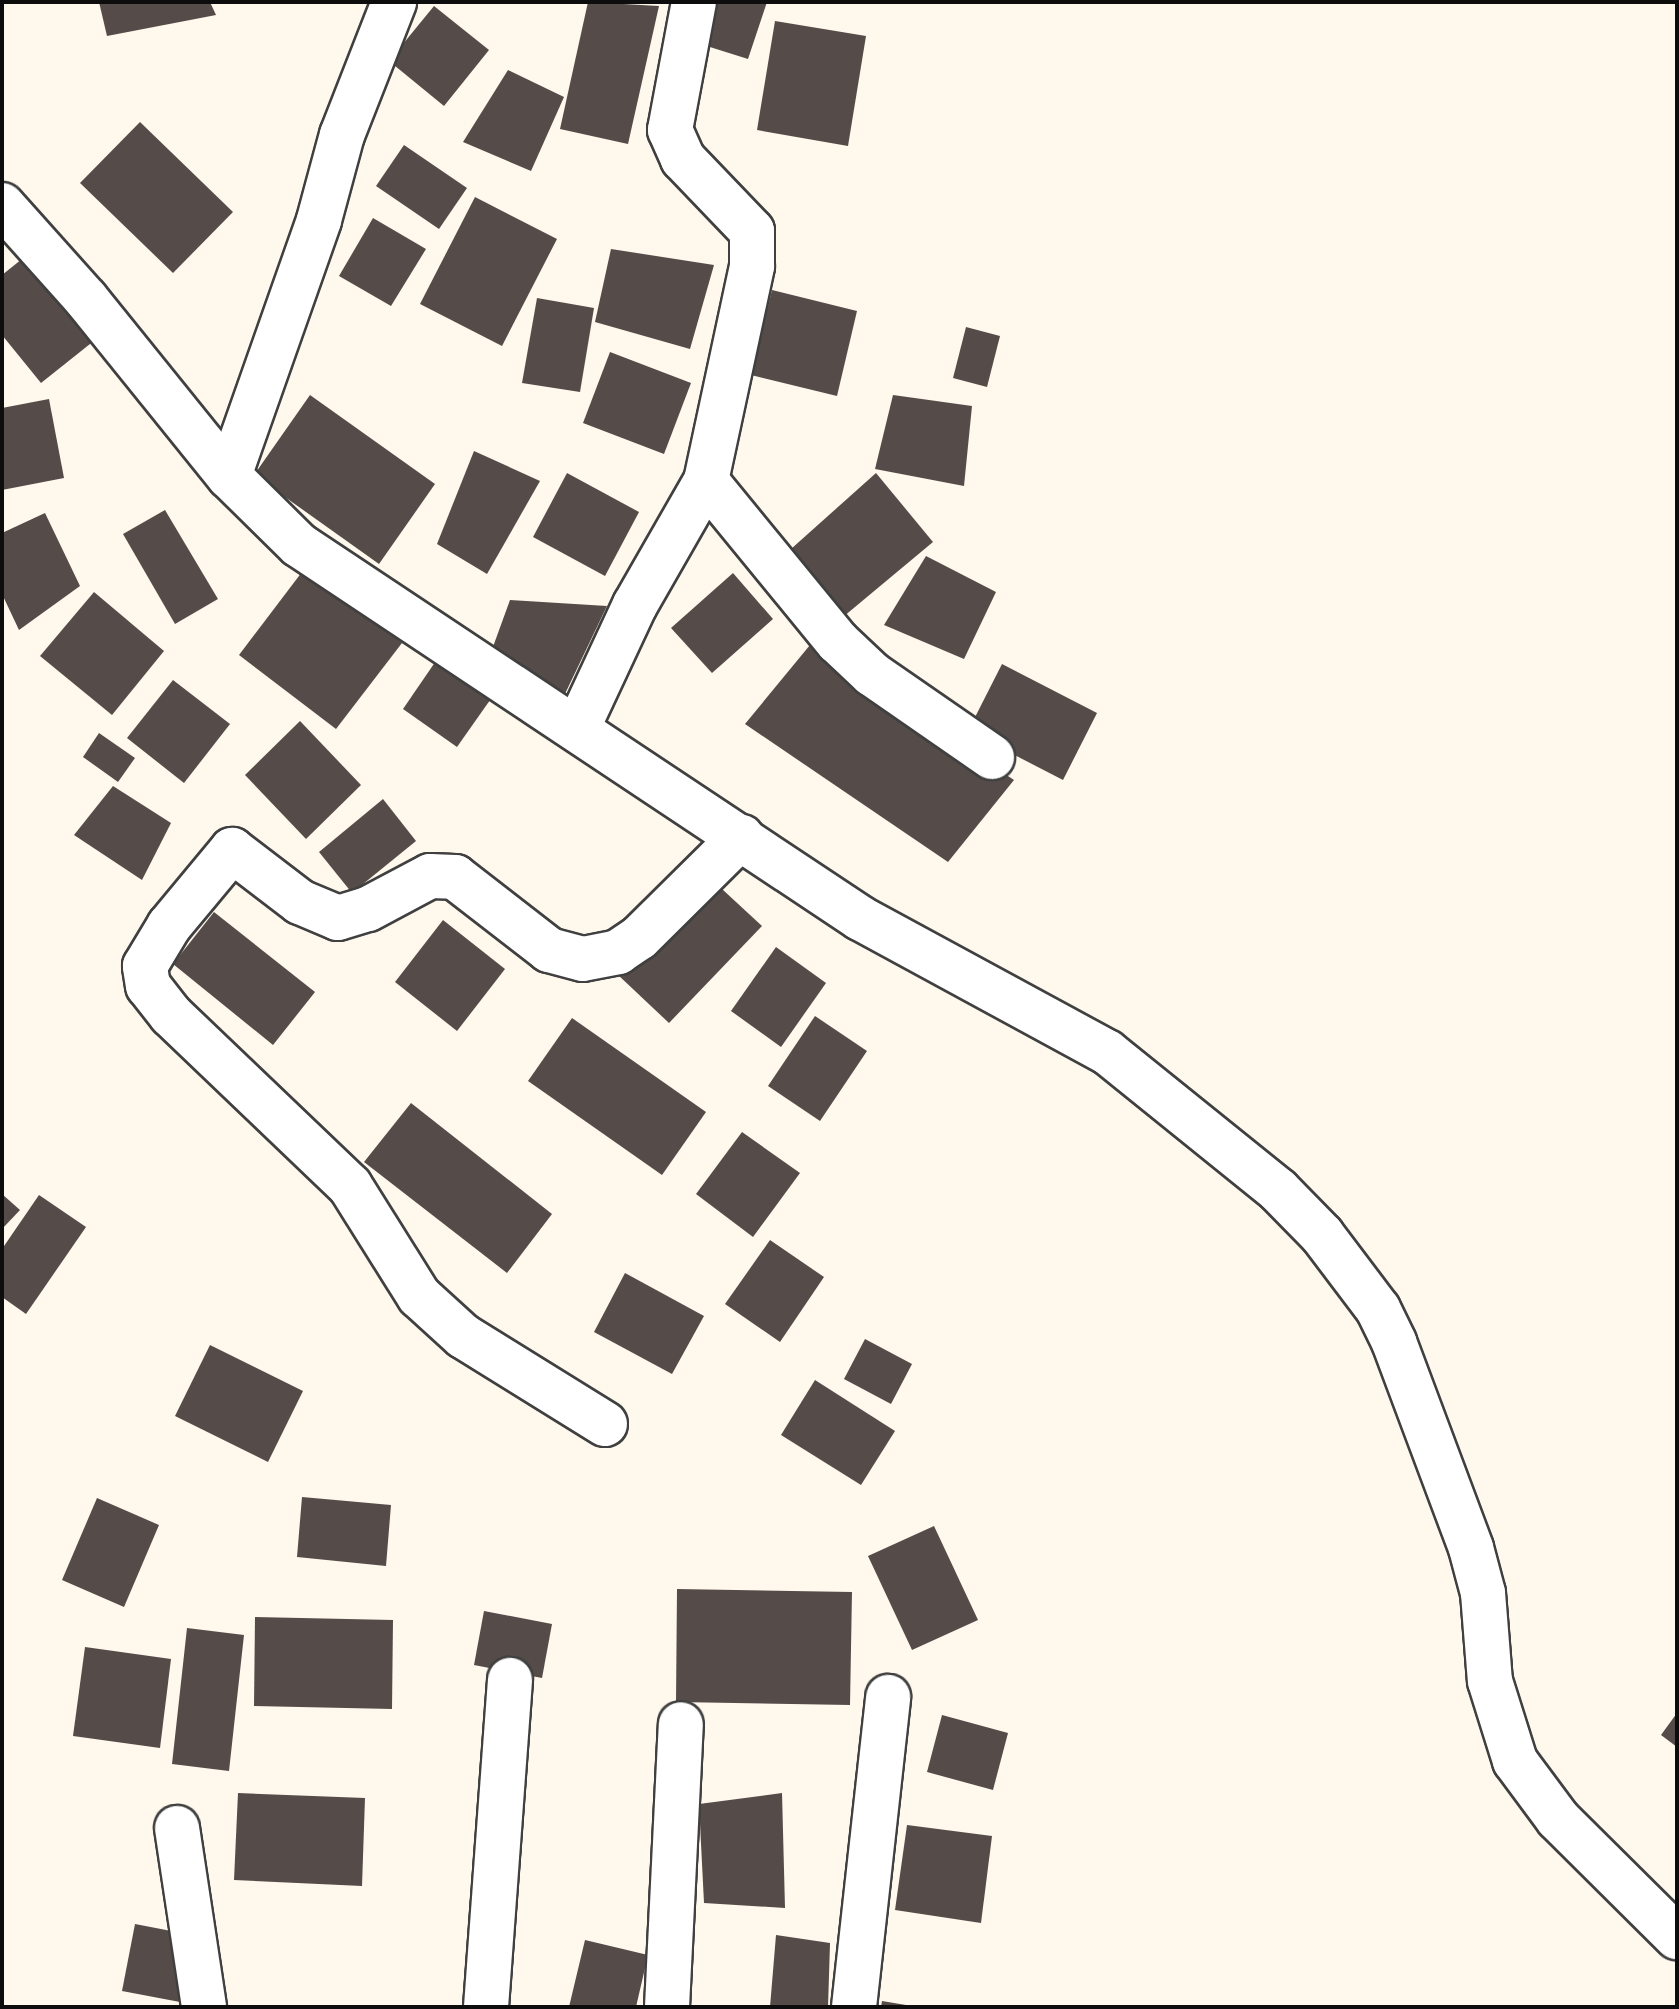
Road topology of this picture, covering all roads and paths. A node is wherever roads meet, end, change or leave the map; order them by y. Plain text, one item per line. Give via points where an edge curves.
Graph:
1 (394, 2) edge
2 (694, 2) edge
3 (2, 205) edge
4 (229, 476) junction
5 (706, 481) junction
6 (578, 727) junction
7 (992, 757) dead end
8 (741, 837) junction
9 (605, 1424) dead end
10 (510, 1680) dead end
11 (888, 1697) dead end
12 (681, 1724) dead end
13 (177, 1828) dead end
14 (1677, 1937) edge
15 (204, 2007) edge
16 (486, 2007) edge
17 (667, 2007) edge
18 (854, 2007) edge

1 - 4 street via 351,110 319,220
2 - 5 street via 670,130 683,159 752,231 752,266
3 - 4 street via 86,299
4 - 6 street via 299,545
5 - 6 street via 635,605
5 - 7 street via 838,642 872,674
6 - 8 street
8 - 9 street via 639,938 618,952 583,959 549,950 455,877 430,876 368,909 338,918 300,902 232,850 169,926 145,966 148,986 179,1023 350,1186 419,1296 463,1336
8 - 14 street via 927,959 1107,1052 1278,1190 1322,1235 1378,1309 1394,1342 1471,1548 1483,1593 1490,1681 1515,1761 1558,1819
10 - 16 street
11 - 18 street
12 - 17 street
13 - 15 street

